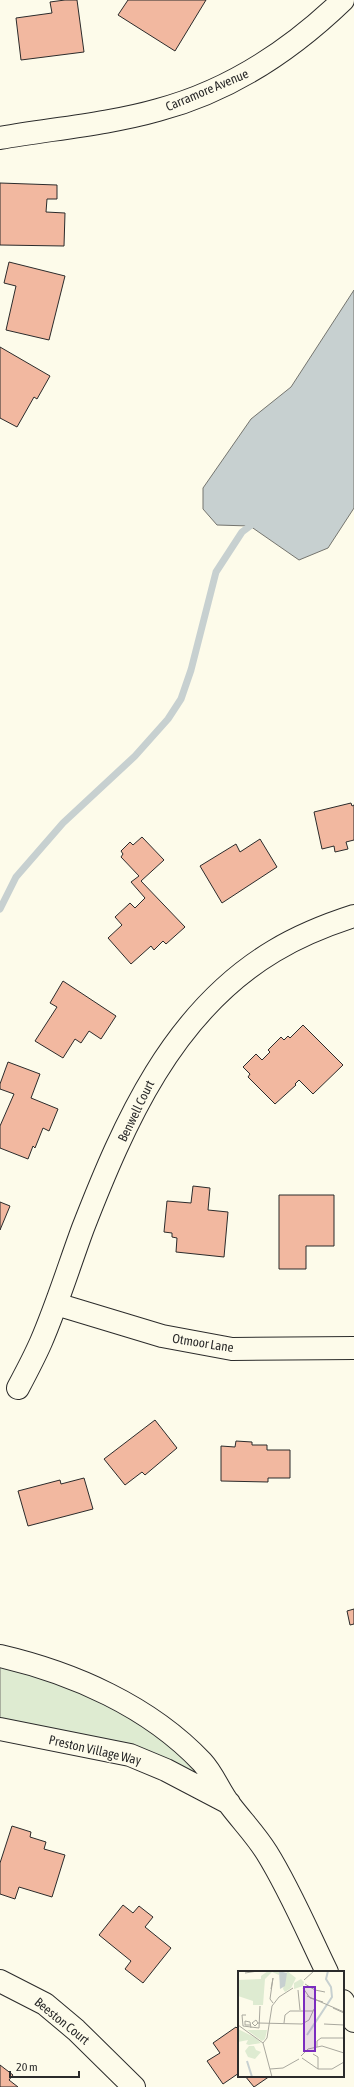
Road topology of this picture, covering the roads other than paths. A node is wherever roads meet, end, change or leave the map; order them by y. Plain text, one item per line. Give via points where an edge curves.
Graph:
1 (343, 0) edge
2 (0, 138) edge
3 (354, 916) edge
4 (56, 1304) junction
5 (354, 1348) edge
6 (18, 1388) dead end
7 (0, 1656) edge
8 (0, 1729) edge
9 (229, 1804) junction
10 (327, 1971) edge
11 (0, 1981) edge
12 (344, 2003) edge
13 (354, 2021) edge
14 (134, 2087) edge

1 - 2 street, Carramore Avenue via 312,30 258,68 224,86 158,110
3 - 4 street, Benwell Court via 318,928 273,952 228,985 191,1023 159,1065 135,1106 84,1228
4 - 5 street, Otmoor Lane via 162,1336 218,1347
4 - 6 street, Benwell Court via 41,1343
7 - 9 street, Preston Village Way via 48,1669 85,1683 151,1720 202,1762 215,1778
8 - 9 street, Preston Village Way via 130,1755 166,1770
9 - 10 street, Preston Village Way via 267,1853
11 - 14 street, Beeston Court via 45,2004 76,2030
12 - 13 street

